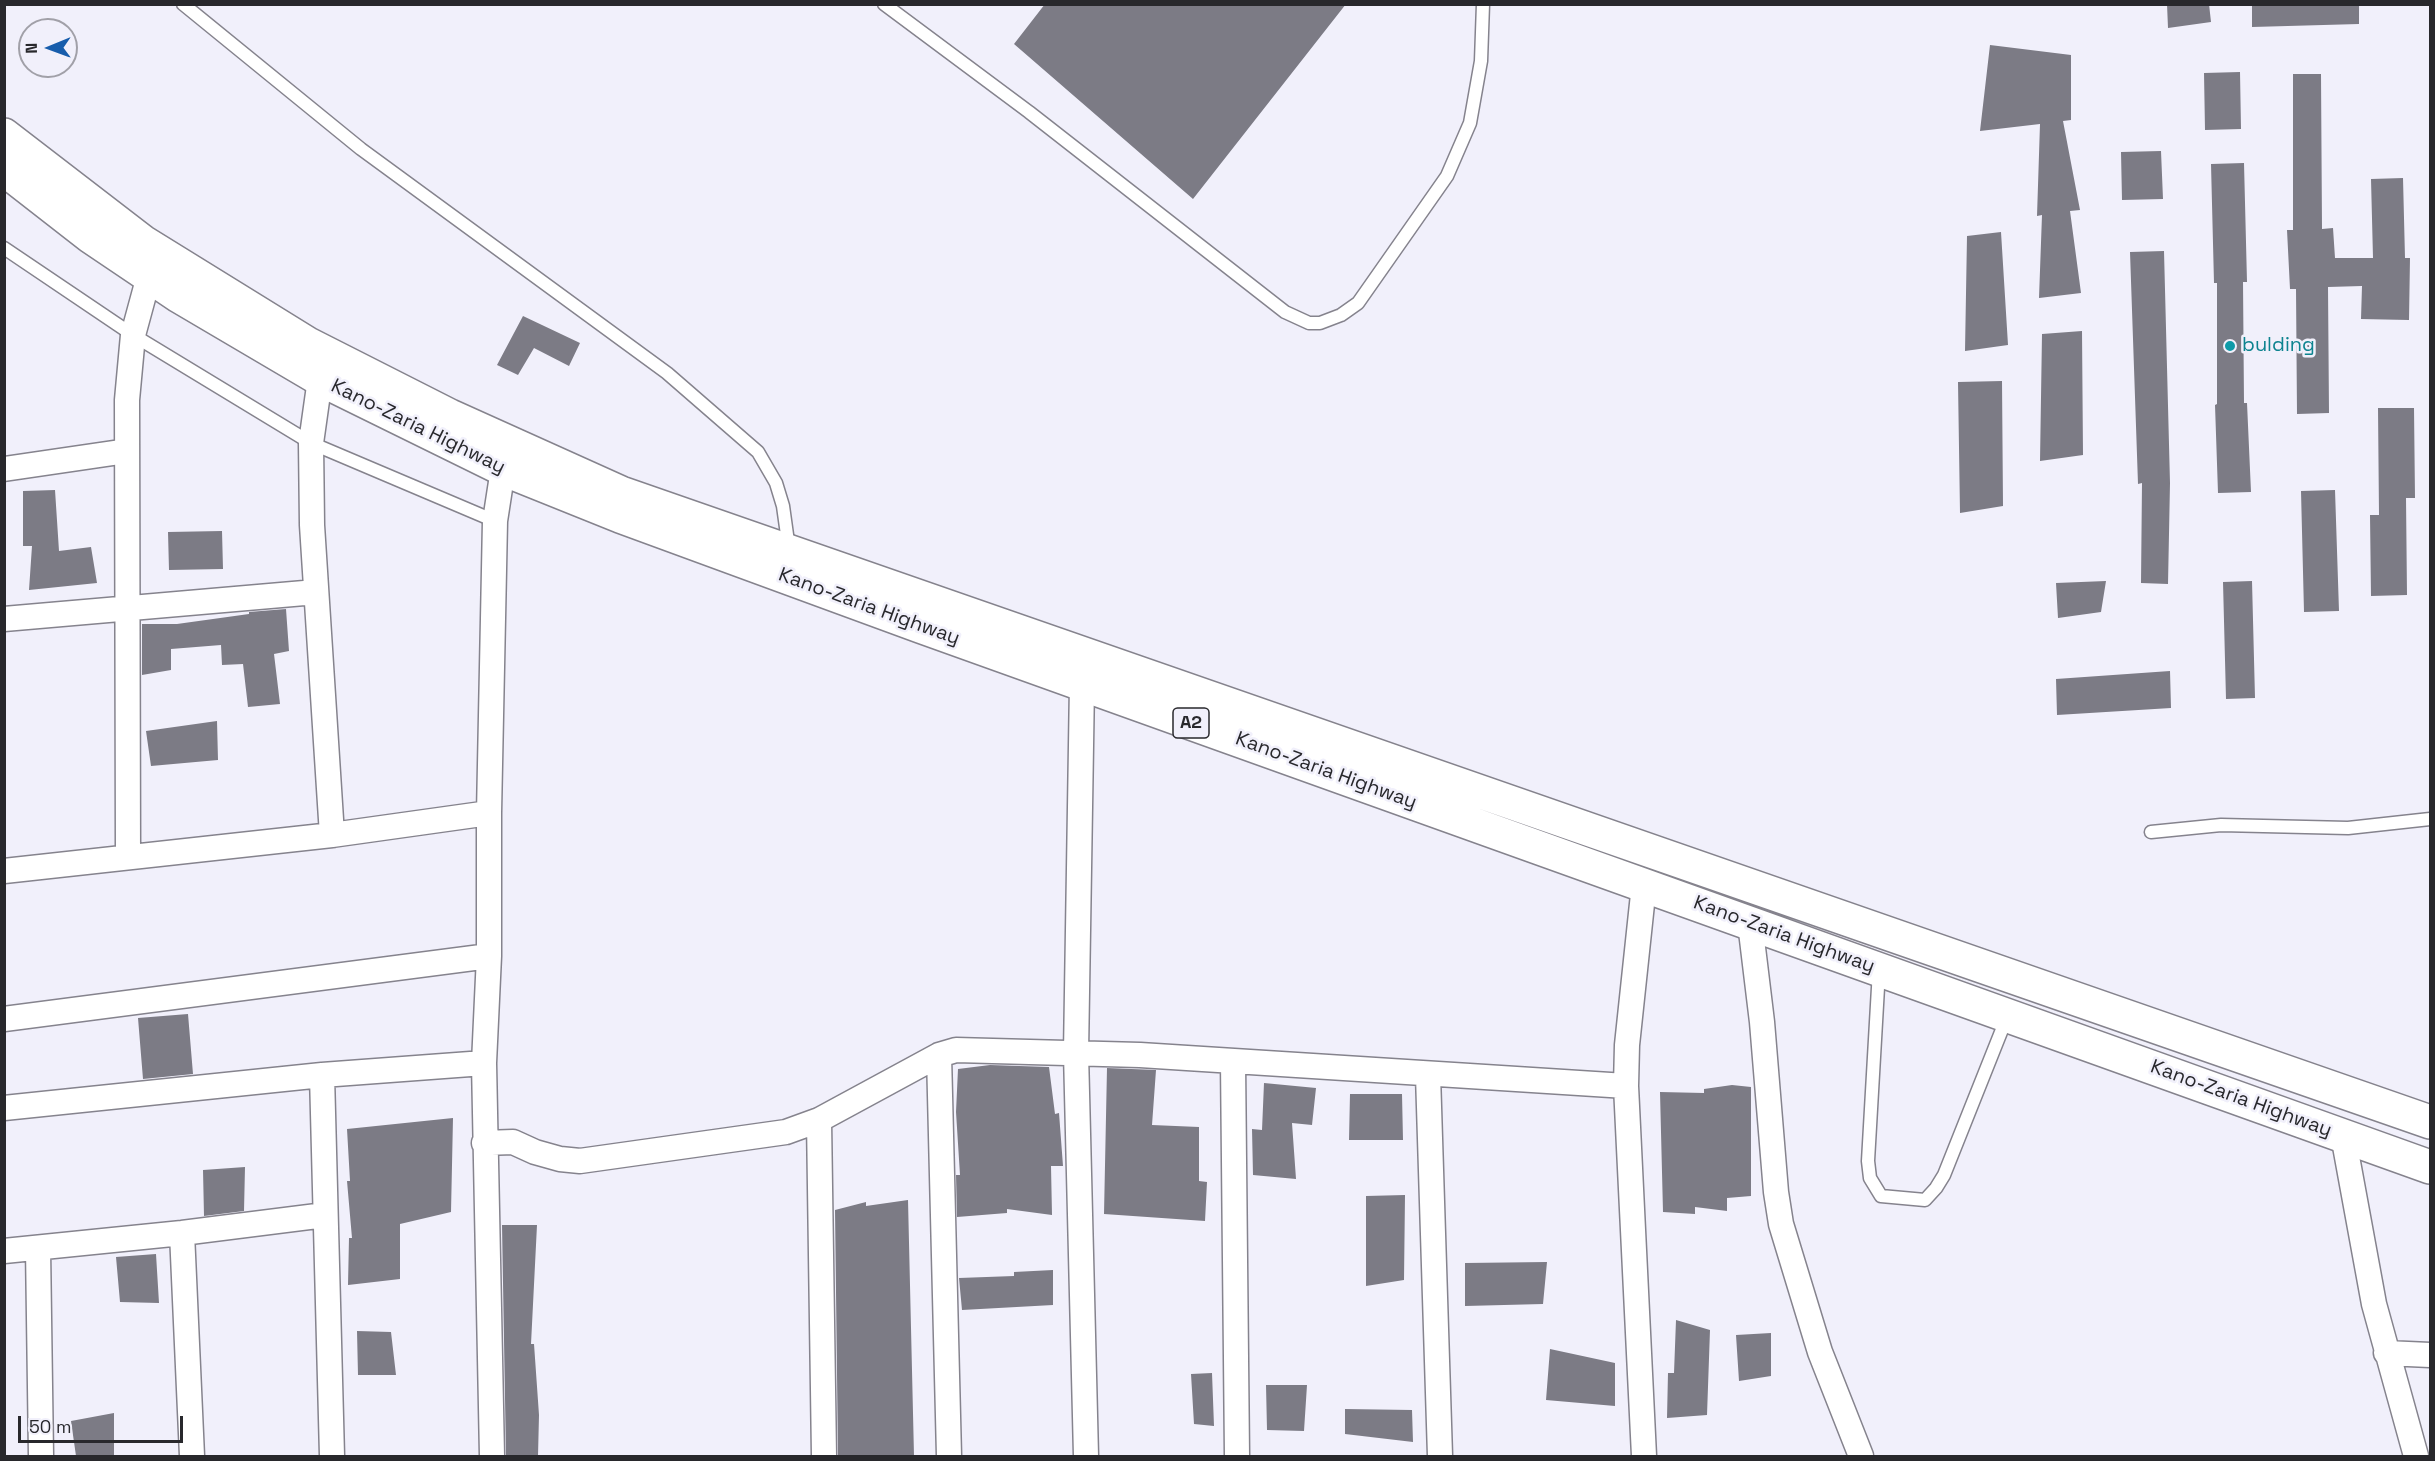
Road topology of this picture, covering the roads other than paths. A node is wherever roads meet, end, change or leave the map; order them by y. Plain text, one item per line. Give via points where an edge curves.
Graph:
1 (183, 4) edge
2 (884, 4) edge
3 (1482, 4) edge
4 (4, 135) edge
5 (4, 169) edge
6 (4, 248) edge
7 (149, 276) junction
8 (133, 335) junction
9 (320, 379) junction
10 (311, 443) junction
11 (127, 451) junction
12 (4, 469) edge
13 (503, 469) junction
14 (495, 521) junction
15 (790, 552) junction
16 (316, 592) junction
17 (128, 607) junction
18 (4, 619) edge
19 (1083, 684) junction
20 (489, 813) junction
21 (2430, 819) edge
22 (2151, 832) dead end
23 (332, 835) junction
24 (128, 856) junction
25 (4, 871) edge
26 (1644, 885) junction
27 (1750, 923) junction
28 (489, 956) junction
29 (1879, 969) junction
30 (2008, 1015) junction
31 (4, 1019) edge
32 (1076, 1053) junction
33 (939, 1055) junction
34 (1233, 1062) junction
35 (484, 1063) junction
36 (322, 1075) junction
37 (1428, 1075) junction
38 (1626, 1086) junction
39 (4, 1108) edge
40 (819, 1120) junction
41 (2430, 1122) edge
42 (2343, 1135) junction
43 (484, 1143) junction
44 (2430, 1167) edge
45 (326, 1215) junction
46 (182, 1233) junction
47 (38, 1248) junction
48 (4, 1251) edge
49 (2386, 1353) junction
50 (2430, 1355) edge
51 (41, 1456) edge
52 (192, 1456) edge
53 (332, 1456) edge
54 (492, 1456) edge
55 (824, 1456) edge
56 (949, 1456) edge
57 (1086, 1456) edge
58 (1237, 1456) edge
59 (1440, 1456) edge
60 (1644, 1456) edge
61 (1861, 1456) edge
62 (2416, 1456) edge

1 - 15 lane via 361,148 667,373 758,452 776,483
2 - 3 lane via 1285,312 1309,323 1341,315 1358,303 1447,176 1470,123 1481,61
4 - 15 highway, Kano-Zaria Highway / A2 via 143,242 308,344 450,416 621,493
5 - 7 highway, Kano-Zaria Highway / A2
6 - 8 lane
7 - 8 street
7 - 9 highway, Kano-Zaria Highway / A2
8 - 10 lane
8 - 11 street
9 - 10 street
9 - 13 highway, Kano-Zaria Highway / A2
10 - 14 lane
10 - 16 street
11 - 12 street
11 - 17 street
13 - 14 street
13 - 19 highway, Kano-Zaria Highway / A2 via 620,516
14 - 20 street
15 - 41 highway, Kano-Zaria Highway / A2
16 - 17 street
16 - 23 street
17 - 18 street
17 - 24 street
19 - 26 highway, Kano-Zaria Highway / A2
19 - 32 street
20 - 23 street
20 - 28 street
21 - 22 lane via 2348,828 2222,825
23 - 24 street
24 - 25 street
26 - 27 highway, Kano-Zaria Highway / A2
26 - 38 street
27 - 29 highway, Kano-Zaria Highway / A2
27 - 61 street via 1781,1224 1831,1383
28 - 31 street
28 - 35 street
29 - 30 highway, Kano-Zaria Highway / A2
29 - 30 lane via 1868,1161 1870,1178 1881,1196 1925,1200 1936,1188
30 - 42 highway, Kano-Zaria Highway / A2
32 - 33 street via 956,1050
32 - 34 street
32 - 57 street
33 - 40 street
33 - 56 street
34 - 37 street
34 - 58 street
35 - 36 street
35 - 43 street
36 - 39 street
36 - 45 street
37 - 38 street
37 - 59 street
38 - 60 street
40 - 43 street via 786,1132 580,1161 560,1159 513,1143
40 - 55 street
42 - 44 highway, Kano-Zaria Highway / A2
42 - 49 street via 2362,1247
43 - 54 street
45 - 46 street
45 - 53 street
46 - 47 street
46 - 52 street
47 - 48 street
47 - 51 street
49 - 50 street
49 - 62 street

